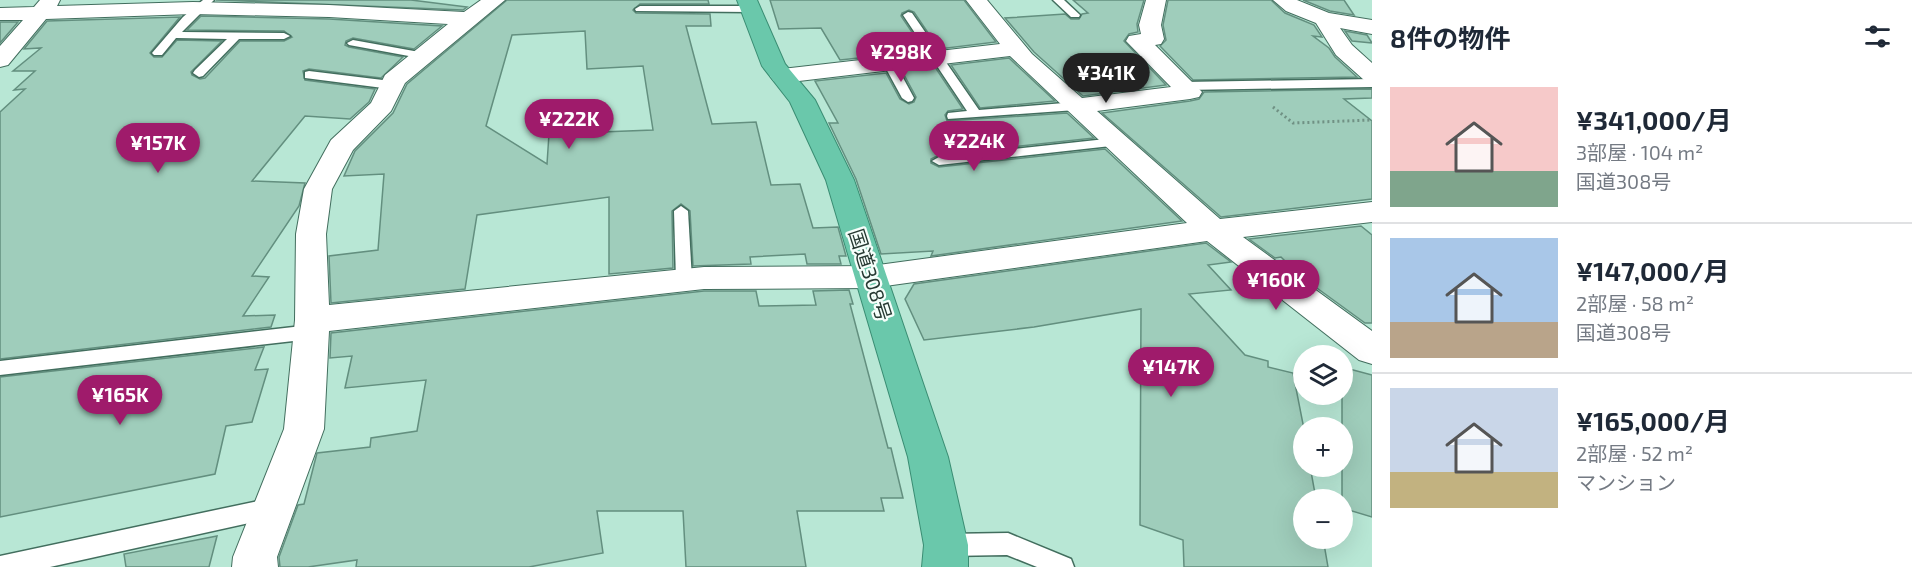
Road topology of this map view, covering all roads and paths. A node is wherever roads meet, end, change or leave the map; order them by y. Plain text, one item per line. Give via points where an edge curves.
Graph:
1 (495, 0) edge
2 (975, 0) edge
3 (1058, 0) edge
4 (1156, 0) edge
5 (1283, 0) edge
6 (204, 4) edge
7 (749, 4) edge
8 (47, 6) edge
9 (640, 9) dead end
10 (0, 14) edge
11 (908, 15) dead end
12 (1075, 15) dead end
13 (468, 19) junction
14 (1325, 19) junction
15 (1372, 27) edge
16 (173, 35) junction
17 (236, 36) junction
18 (284, 36) dead end
19 (876, 39) dead end
20 (353, 43) dead end
21 (1015, 49) junction
22 (158, 53) dead end
23 (425, 56) junction
24 (936, 58) junction
25 (0, 60) edge
26 (889, 64) junction
27 (199, 74) dead end
28 (309, 75) dead end
29 (1372, 75) edge
30 (782, 76) junction
31 (1372, 83) edge
32 (391, 85) junction
33 (1248, 85) junction
34 (1184, 86) junction
35 (908, 98) dead end
36 (1076, 106) junction
37 (975, 114) junction
38 (953, 116) dead end
39 (1372, 120) edge
40 (1115, 142) junction
41 (939, 161) dead end
42 (681, 211) dead end
43 (1372, 212) edge
44 (1213, 230) junction
45 (871, 278) junction
46 (684, 280) junction
47 (311, 326) junction
48 (1372, 350) edge
49 (0, 368) edge
50 (274, 507) junction
51 (951, 560) edge
52 (0, 567) edge
53 (255, 567) edge
54 (1063, 567) edge

1 - 13 street
2 - 21 street
3 - 12 lane
4 - 34 street via 1150,25 1153,39 1137,41
5 - 14 street
6 - 8 street
6 - 13 street
6 - 16 lane
7 - 9 lane
7 - 30 highway, 国道308号 via 774,66
8 - 10 street
8 - 25 street
11 - 24 lane
13 - 23 street
14 - 15 street
14 - 29 street via 1344,52
16 - 17 lane
16 - 22 lane
17 - 18 lane
17 - 27 lane
19 - 26 lane
20 - 23 lane
21 - 24 street
21 - 36 street
23 - 32 street
24 - 26 street
24 - 37 lane
26 - 30 street
26 - 35 lane
28 - 32 lane
30 - 45 highway, 国道308号 via 802,100 840,180
31 - 33 lane
32 - 47 street via 382,106 341,146 318,189 311,234
33 - 34 lane
33 - 39 path via 1293,123
34 - 36 street via 1190,92
36 - 37 lane
36 - 40 street
37 - 38 lane
40 - 41 lane
40 - 44 street
42 - 46 lane
43 - 44 street
44 - 45 street
44 - 48 street
45 - 46 street
45 - 51 highway, 国道308号 via 928,458
46 - 47 street
47 - 49 lane
47 - 50 street via 304,429
50 - 52 lane
50 - 53 street via 255,557
51 - 54 lane via 1008,544

